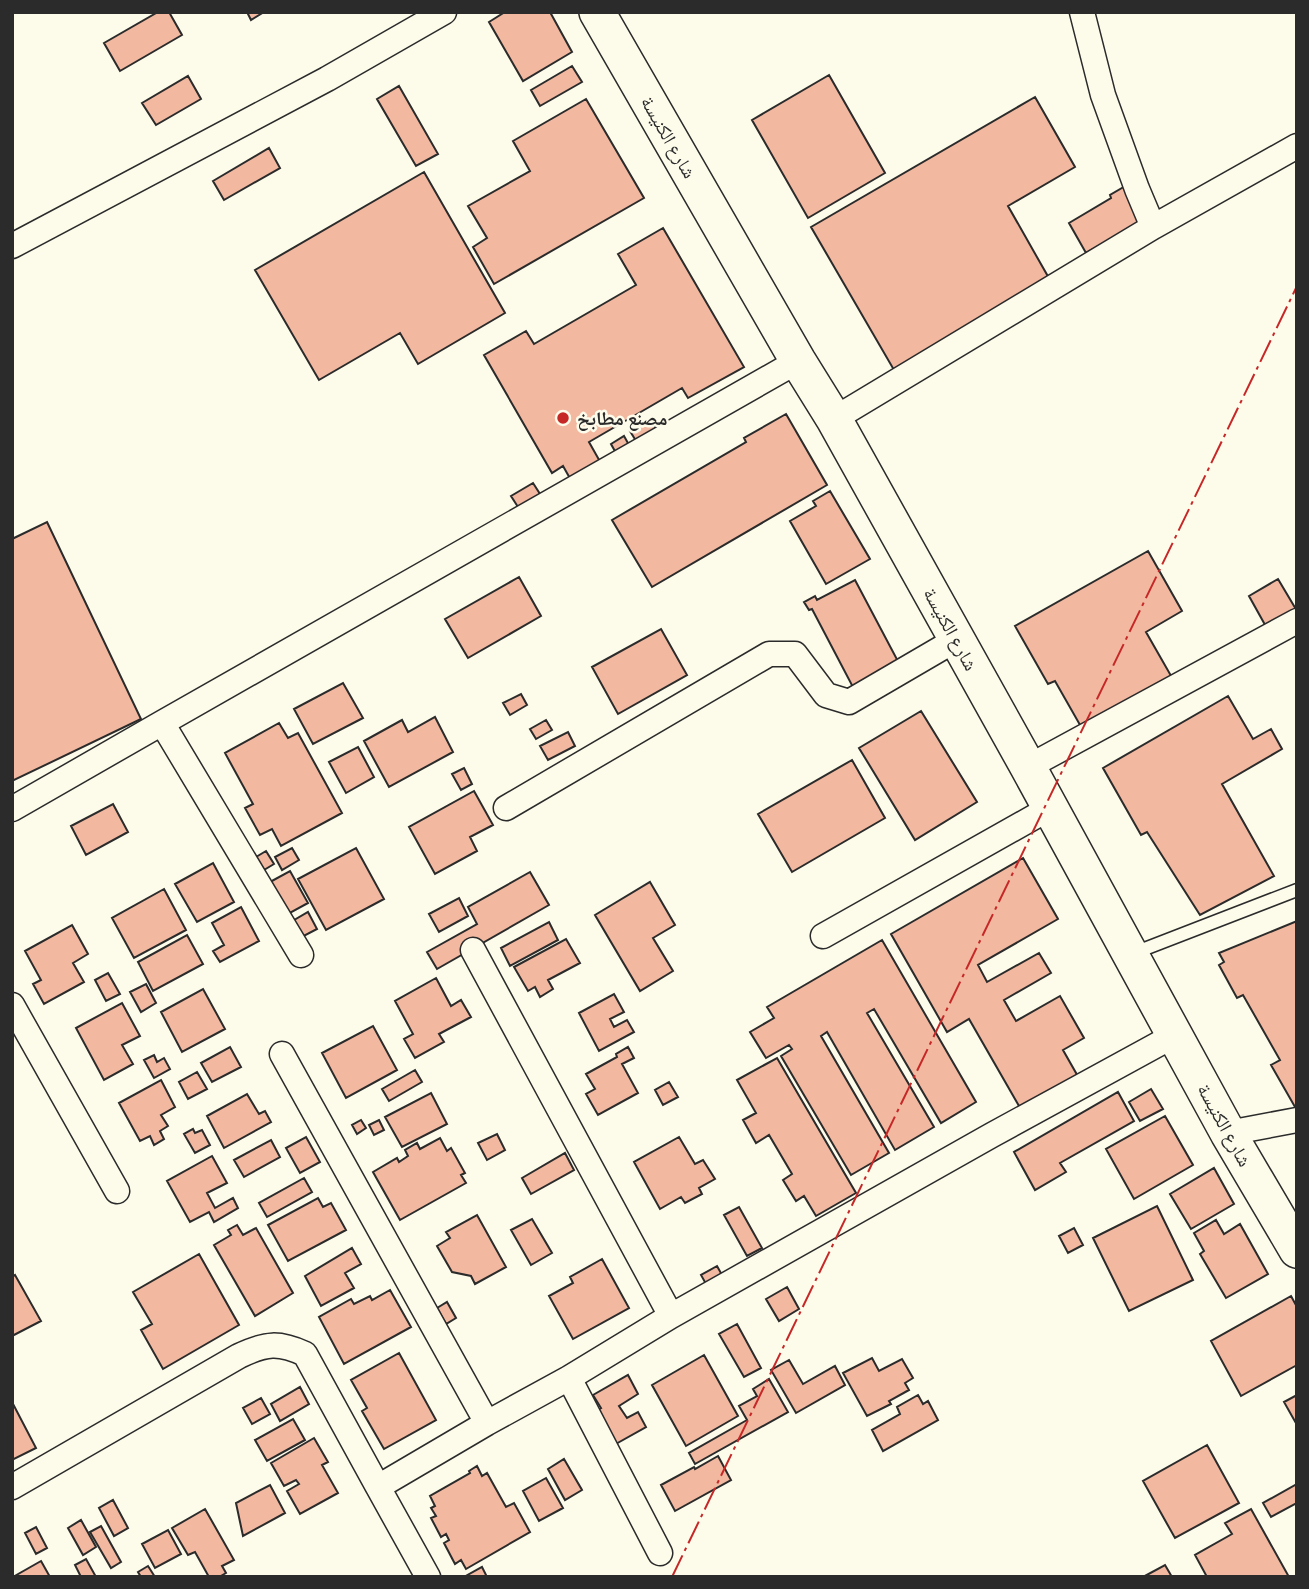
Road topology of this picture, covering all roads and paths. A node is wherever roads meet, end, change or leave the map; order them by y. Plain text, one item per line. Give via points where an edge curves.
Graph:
1 (444, 12) edge
2 (597, 12) edge
3 (1082, 12) edge
4 (1297, 146) edge
5 (1153, 227) junction
6 (12, 246) edge
7 (798, 361) junction
8 (834, 419) junction
9 (1297, 621) edge
10 (957, 639) junction
11 (162, 723) junction
12 (1028, 767) junction
13 (506, 808) dead end
14 (1050, 808) junction
15 (12, 809) edge
16 (1297, 890) edge
17 (823, 936) dead end
18 (473, 950) dead end
19 (301, 955) dead end
20 (1130, 955) junction
21 (12, 1005) edge
22 (1175, 1035) junction
23 (282, 1054) dead end
24 (1297, 1120) edge
25 (1228, 1133) junction
26 (117, 1191) dead end
27 (1297, 1250) edge
28 (671, 1316) junction
29 (569, 1378) junction
30 (487, 1423) junction
31 (12, 1487) edge
32 (378, 1487) junction
33 (660, 1553) dead end
34 (428, 1577) edge

1 - 6 street
2 - 7 main road, شارع الكنيسة
3 - 5 street via 1102,94
4 - 5 street
5 - 8 street
7 - 8 main road, شارع الكنيسة
7 - 11 street
8 - 10 main road, شارع الكنيسة
9 - 12 street
10 - 12 main road, شارع الكنيسة
10 - 13 street via 849,702 826,695 795,654 769,654
11 - 15 street
11 - 19 street
12 - 14 main road, شارع الكنيسة
14 - 17 street
14 - 20 main road, شارع الكنيسة
16 - 20 lane
18 - 28 street
20 - 22 main road, شارع الكنيسة
21 - 26 street
22 - 25 main road, شارع الكنيسة
22 - 28 street
23 - 30 street
24 - 25 street
25 - 27 main road, شارع الكنيسة
28 - 29 street
29 - 30 street
29 - 33 street
30 - 32 street
31 - 32 street via 239,1356 271,1345 305,1354
32 - 34 street

